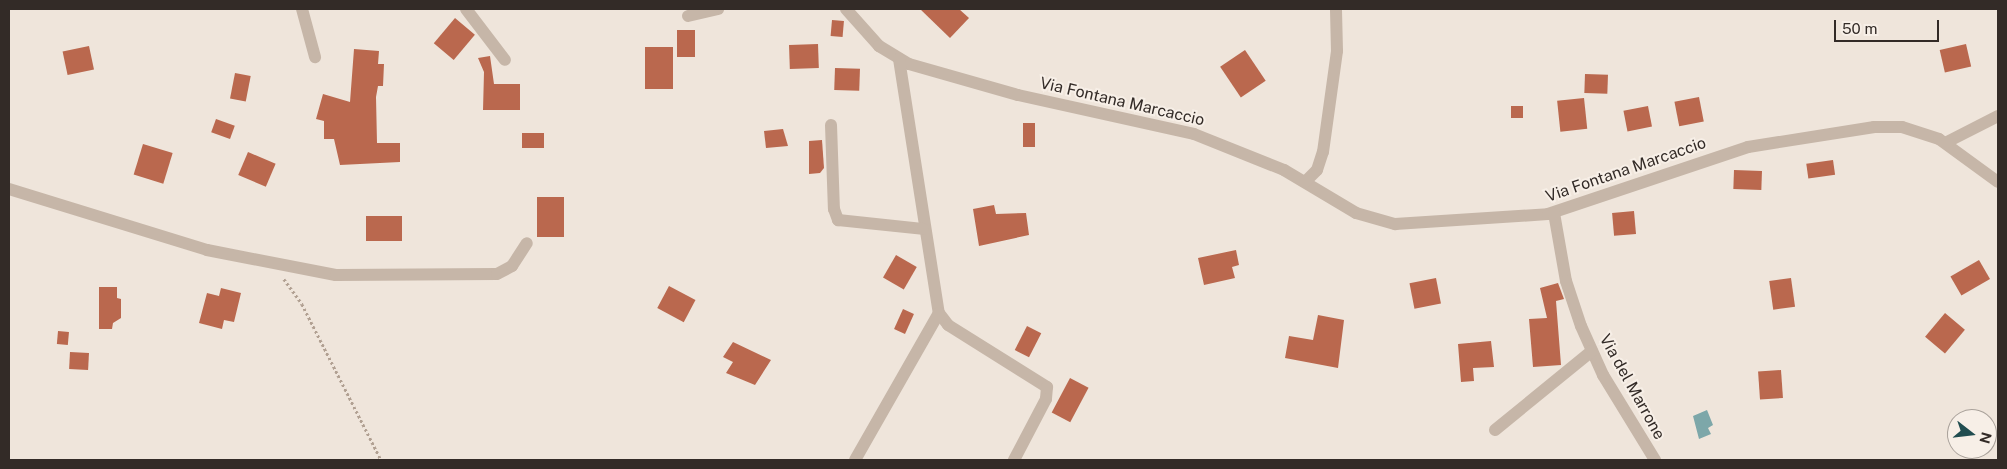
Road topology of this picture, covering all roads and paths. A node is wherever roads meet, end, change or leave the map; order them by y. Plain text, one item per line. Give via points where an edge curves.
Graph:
1 (302, 9) edge
2 (466, 9) edge
3 (718, 9) edge
4 (846, 9) edge
5 (1336, 9) edge
6 (688, 16) dead end
7 (315, 57) dead end
8 (505, 60) dead end
9 (899, 60) junction
10 (1998, 116) edge
11 (831, 125) dead end
12 (1947, 142) junction
13 (1305, 182) junction
14 (1998, 182) edge
15 (9, 189) edge
16 (1554, 212) junction
17 (923, 229) junction
18 (527, 243) dead end
19 (279, 274) dead end
20 (939, 313) junction
21 (1592, 351) junction
22 (1495, 430) dead end
23 (382, 460) edge
24 (855, 460) edge
25 (1014, 460) edge
26 (1655, 460) edge

1 - 7 street
2 - 8 street
3 - 6 street
4 - 9 street, Via Fontana Marcaccio via 869,36
5 - 13 street via 1337,51 1323,152 1317,170
9 - 13 street, Via Fontana Marcaccio via 1018,95 1184,131 1261,159
9 - 17 street
10 - 12 street
11 - 17 street via 834,209 838,220
12 - 14 street, Via Fontana Marcaccio
12 - 16 street, Via Fontana Marcaccio via 1889,126 1779,140 1684,166
13 - 16 street, Via Fontana Marcaccio via 1350,211 1395,224
15 - 18 street via 208,250 336,276 497,274 512,266
16 - 21 street, Via del Marrone via 1569,292
17 - 20 street
19 - 23 path via 302,304
20 - 24 street
20 - 25 street via 948,325 1046,384 1046,399
21 - 22 street
21 - 26 street, Via del Marrone

